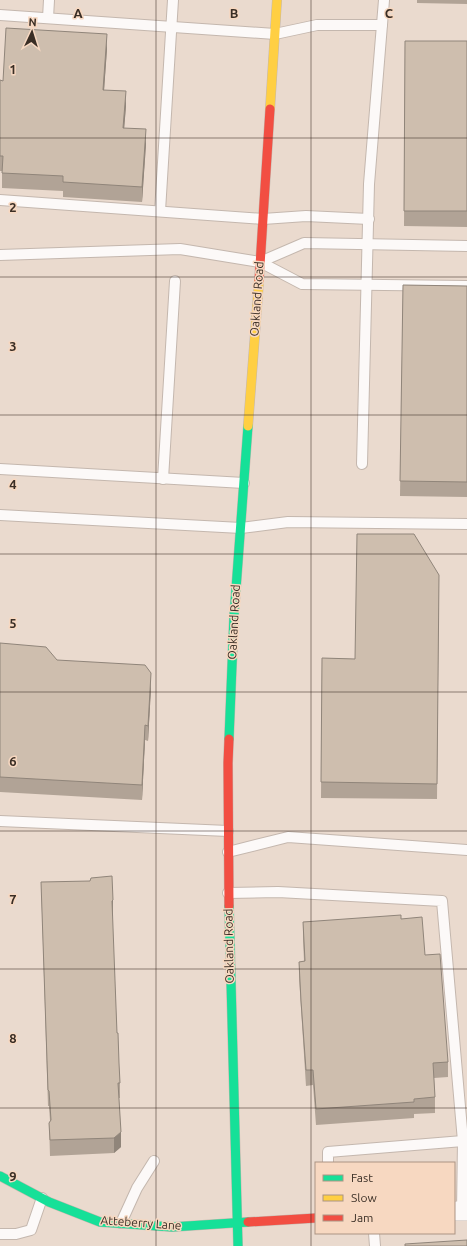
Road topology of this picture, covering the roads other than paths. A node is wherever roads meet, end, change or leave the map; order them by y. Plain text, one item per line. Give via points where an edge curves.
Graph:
1 (49, 0) edge
2 (173, 0) edge
3 (277, 0) edge
4 (384, 0) edge
5 (0, 15) edge
6 (48, 18) junction
7 (382, 25) junction
8 (172, 26) junction
9 (275, 34) junction
10 (0, 200) edge
11 (160, 211) junction
12 (263, 219) junction
13 (369, 219) junction
14 (368, 244) junction
15 (467, 246) edge
16 (0, 254) edge
17 (260, 262) junction
18 (175, 281) dead end
19 (366, 285) junction
20 (467, 286) edge
21 (362, 464) dead end
22 (0, 469) edge
23 (163, 479) junction
24 (244, 484) junction
25 (0, 515) edge
26 (467, 524) edge
27 (241, 528) junction
28 (0, 821) edge
29 (228, 832) junction
30 (467, 850) edge
31 (228, 852) junction
32 (228, 893) junction
33 (463, 1141) junction
34 (154, 1161) dead end
35 (328, 1162) edge
36 (0, 1176) edge
37 (42, 1198) junction
38 (461, 1211) edge
39 (315, 1218) edge
40 (121, 1223) junction
41 (237, 1224) junction
42 (0, 1234) edge
43 (374, 1234) edge
44 (238, 1246) edge
45 (375, 1246) edge

1 - 6 lane
2 - 8 lane
3 - 9 main road, Oakland Road
4 - 7 lane
5 - 6 lane
6 - 8 lane
7 - 9 lane via 317,26
7 - 13 lane
8 - 9 lane
8 - 11 lane
9 - 12 main road, Oakland Road
10 - 11 lane
11 - 12 lane
12 - 13 lane via 306,216
12 - 17 main road, Oakland Road
13 - 14 lane
14 - 15 lane
14 - 17 lane via 304,243
14 - 19 lane
16 - 17 lane via 180,248
17 - 19 lane via 302,284
17 - 24 main road, Oakland Road
18 - 23 lane
19 - 20 lane
19 - 21 lane
22 - 23 lane
23 - 24 lane
24 - 27 main road, Oakland Road
25 - 27 lane
26 - 27 lane via 288,522
27 - 29 main road, Oakland Road via 234,616
28 - 29 lane
29 - 31 main road, Oakland Road
30 - 31 lane via 288,837
31 - 32 main road, Oakland Road
32 - 33 lane via 278,892 442,901
32 - 41 main road, Oakland Road
33 - 35 lane via 328,1152
33 - 38 lane
34 - 40 lane via 137,1188
36 - 37 main road, Atteberry Lane
37 - 40 main road, Atteberry Lane via 100,1222
37 - 42 lane via 31,1230 16,1234
39 - 41 main road, Atteberry Lane
40 - 41 main road, Atteberry Lane via 172,1227
41 - 44 main road, Oakland Road
43 - 45 lane

